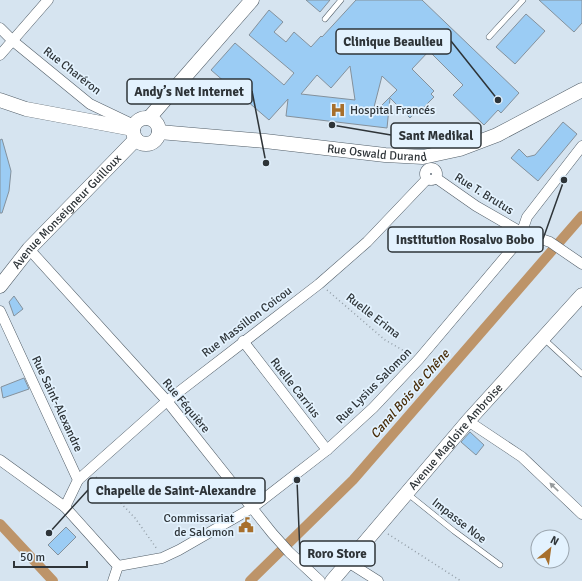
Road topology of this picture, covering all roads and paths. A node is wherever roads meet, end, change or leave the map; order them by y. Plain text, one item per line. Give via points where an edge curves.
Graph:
1 (48, 0) edge
2 (252, 0) edge
3 (341, 0) edge
4 (523, 0) edge
5 (325, 19) dead end
6 (0, 28) edge
7 (489, 37) dead end
8 (13, 41) junction
9 (0, 55) edge
10 (582, 90) edge
11 (0, 100) edge
12 (149, 118) junction
13 (134, 131) junction
14 (159, 132) junction
15 (582, 146) edge
16 (425, 163) junction
17 (431, 179) junction
18 (521, 232) junction
19 (29, 249) junction
20 (582, 264) edge
21 (319, 284) junction
22 (0, 286) edge
23 (582, 295) edge
24 (0, 311) edge
25 (543, 338) junction
26 (243, 341) junction
27 (419, 359) junction
28 (582, 374) edge
29 (166, 401) junction
30 (468, 421) junction
31 (327, 450) junction
32 (0, 460) edge
33 (88, 471) junction
34 (78, 480) junction
35 (408, 493) junction
36 (65, 507) junction
37 (252, 508) junction
38 (582, 514) edge
39 (378, 527) junction
40 (162, 558) junction
41 (348, 562) junction
42 (500, 565) dead end
43 (118, 566) junction
44 (113, 581) edge
45 (320, 581) edge
46 (332, 581) edge
47 (378, 581) edge
48 (461, 581) edge

1 - 8 street
2 - 12 street
3 - 5 lane
4 - 7 lane
6 - 8 street, Rue Charéron
8 - 9 street
8 - 13 street, Rue Charéron via 90,104
10 - 16 street, Rue Oswald Durand via 497,135
11 - 13 street via 26,109
12 - 13 street via 140,119
12 - 14 street via 158,125
13 - 14 street via 143,144 155,140
13 - 19 street, Avenue Monseigneur Guilloux
14 - 16 street, Rue Oswald Durand via 265,141 385,155
15 - 18 street, Rue Lysius Salomon via 527,216
16 - 17 street via 424,174
17 - 18 street, Rue T. Brutus
17 - 21 street, Rue Massillon Coicou via 367,242
18 - 20 street, Rue T. Brutus via 550,242
18 - 27 street, Rue Lysius Salomon via 519,240 511,250
19 - 22 street, Avenue Monseigneur Guilloux
19 - 29 street, Rue Féquière
21 - 26 street, Rue Massillon Coicou
21 - 27 path, Ruelle Erima via 386,340
23 - 25 street, Avenue Magloire Ambroise
24 - 34 street, Rue Saint-Alexandre
25 - 28 lane
25 - 30 street, Avenue Magloire Ambroise
26 - 29 street, Rue Massillon Coicou
26 - 31 street, Ruelle Carrius
27 - 31 street, Rue Lysius Salomon via 374,408
29 - 33 street, Rue Massillon Coicou
29 - 37 street, Rue Féquière
30 - 35 street, Avenue Magloire Ambroise
38 -> 30 street via 522,457
31 - 37 street, Rue Lysius Salomon
32 - 36 street
33 - 34 street, Rue Massillon Coicou
33 - 40 path via 94,474 135,518
34 - 36 street
35 - 39 street, Avenue Magloire Ambroise
35 - 42 lane, Impasse Noe
36 - 43 street
37 - 40 street, Rue Lysius Salomon
37 - 45 street, Rue Féquière via 272,533
39 - 41 street, Avenue Magloire Ambroise
39 - 48 path
40 - 43 street, Rue Lysius Salomon
41 - 46 street, Avenue Magloire Ambroise
41 - 47 street
43 - 44 street

